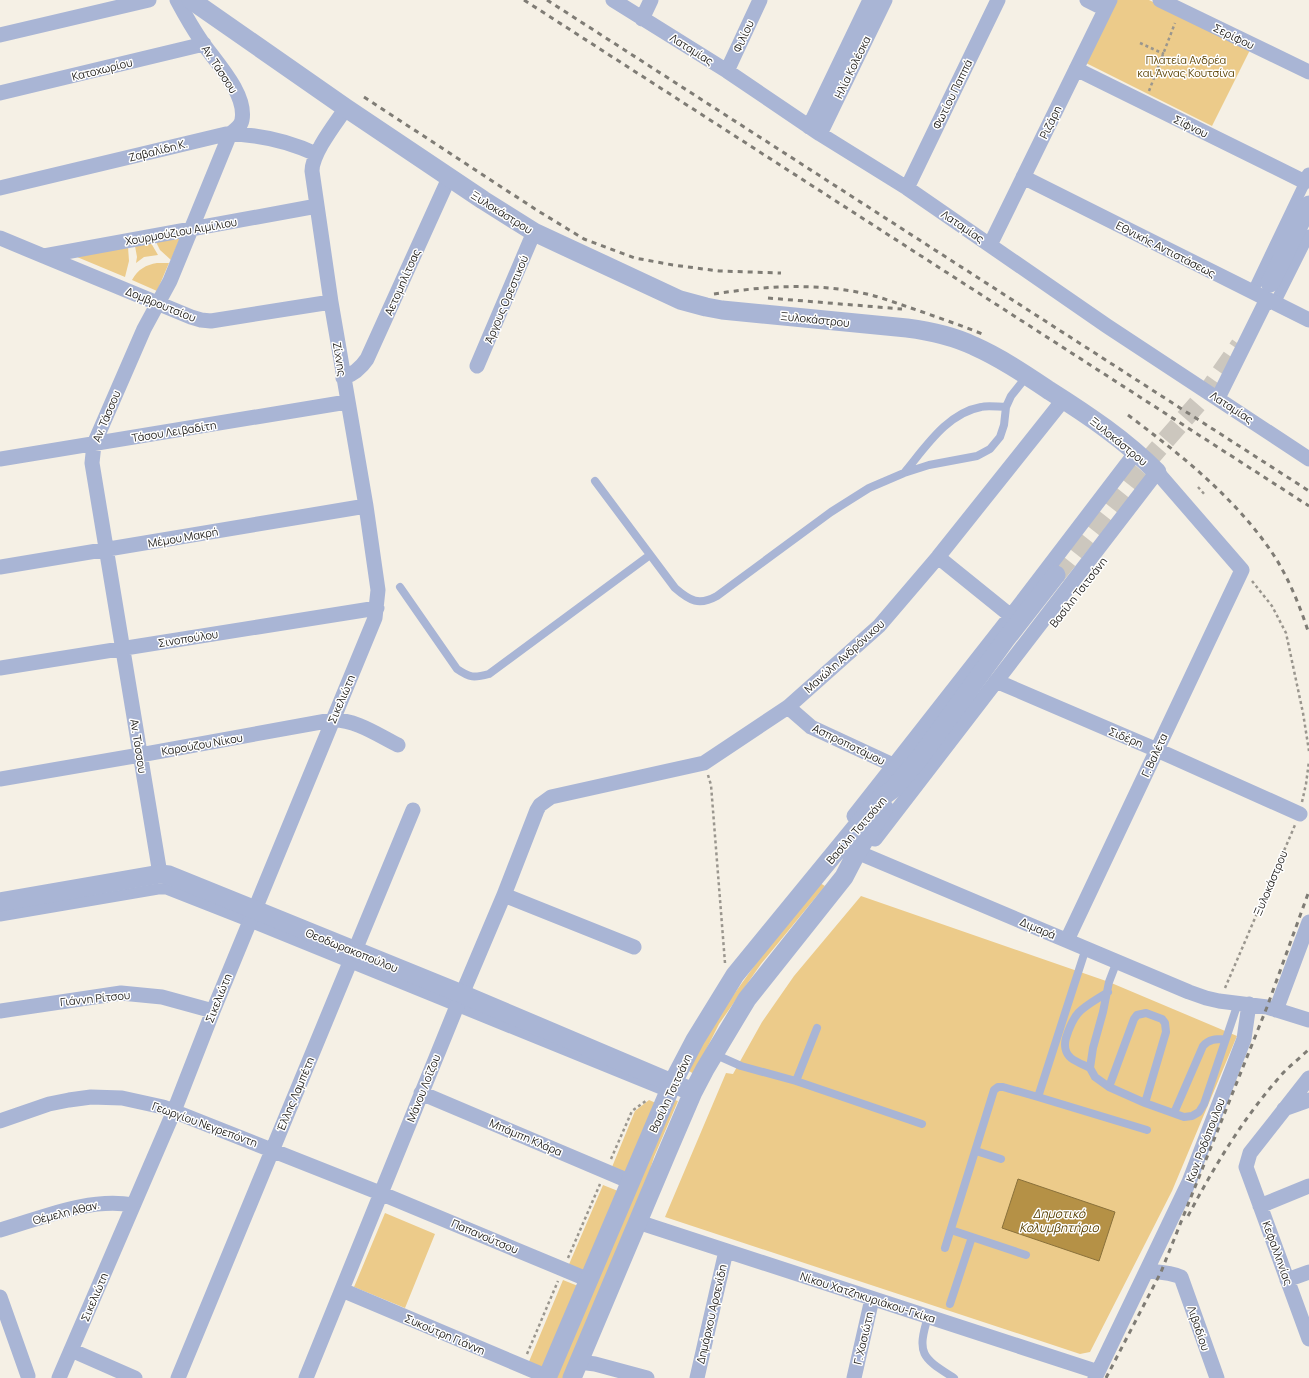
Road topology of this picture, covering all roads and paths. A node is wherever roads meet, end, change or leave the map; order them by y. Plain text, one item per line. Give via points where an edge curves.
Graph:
1 (149, 0) edge
2 (177, 0) edge
3 (191, 0) edge
4 (613, 0) edge
5 (651, 0) edge
6 (760, 0) edge
7 (870, 0) edge
8 (885, 0) edge
9 (998, 0) edge
10 (1088, 0) edge
11 (1160, 0) edge
12 (1108, 5) edge
13 (642, 18) junction
14 (1176, 21) dead end
15 (0, 35) edge
16 (1140, 43) dead end
17 (204, 44) junction
18 (1164, 54) junction
19 (1076, 69) junction
20 (727, 71) junction
21 (1309, 72) edge
22 (0, 93) edge
23 (1148, 94) dead end
24 (346, 108) junction
25 (815, 131) junction
26 (230, 134) junction
27 (316, 154) junction
28 (1023, 177) junction
29 (449, 178) junction
30 (1307, 179) edge
31 (0, 188) edge
32 (907, 188) junction
33 (1309, 205) edge
34 (317, 206) junction
35 (193, 228) junction
36 (534, 232) junction
37 (1309, 235) edge
38 (0, 238) edge
39 (990, 245) junction
40 (44, 256) junction
41 (1252, 293) junction
42 (1270, 295) junction
43 (331, 302) junction
44 (158, 304) junction
45 (1309, 320) edge
46 (477, 366) dead end
47 (1027, 375) junction
48 (343, 378) junction
49 (1218, 398) junction
50 (1064, 399) junction
51 (347, 402) junction
52 (1006, 407) junction
53 (94, 444) junction
54 (1136, 452) junction
55 (0, 459) edge
56 (1309, 459) edge
57 (1157, 472) junction
58 (904, 473) junction
59 (595, 481) dead end
60 (1198, 486) dead end
61 (1206, 496) dead end
62 (366, 506) junction
63 (107, 549) junction
64 (650, 555) junction
65 (938, 557) junction
66 (0, 567) edge
67 (1242, 570) junction
68 (1056, 575) tunnel mouth
69 (400, 587) dead end
70 (376, 613) junction
71 (1011, 616) junction
72 (123, 648) junction
73 (0, 668) edge
74 (996, 681) junction
75 (788, 707) junction
76 (332, 720) junction
77 (398, 745) dead end
78 (1157, 750) junction
79 (1309, 751) edge
80 (140, 755) junction
81 (1309, 761) edge
82 (704, 763) junction
83 (893, 765) junction
84 (0, 779) edge
85 (546, 800) joint
86 (413, 810) dead end
87 (1300, 814) junction
88 (856, 849) junction
89 (160, 874) junction
90 (504, 895) junction
91 (0, 902) edge
92 (0, 916) edge
93 (253, 916) junction
94 (1309, 922) edge
95 (1067, 940) junction
96 (634, 947) dead end
97 (1086, 948) junction
98 (352, 957) junction
99 (1117, 961) junction
100 (725, 968) dead end
101 (1108, 992) junction
102 (459, 1000) junction
103 (1219, 1001) junction
104 (1243, 1004) junction
105 (1276, 1010) junction
106 (0, 1011) edge
107 (213, 1011) junction
108 (1309, 1020) edge
109 (817, 1028) dead end
110 (1225, 1039) junction
111 (714, 1054) junction
112 (1090, 1068) junction
113 (1309, 1078) edge
114 (796, 1081) junction
115 (670, 1087) junction
116 (1109, 1087) junction
117 (693, 1092) junction
118 (421, 1093) junction
119 (1038, 1097) junction
120 (1309, 1100) edge
121 (1145, 1103) junction
122 (1284, 1109) junction
123 (174, 1111) junction
124 (1174, 1113) junction
125 (0, 1121) edge
126 (922, 1124) dead end
127 (1147, 1130) dead end
128 (272, 1149) junction
129 (976, 1151) junction
130 (1001, 1159) dead end
131 (631, 1182) junction
132 (1309, 1186) edge
133 (380, 1193) junction
134 (133, 1205) junction
135 (1260, 1206) junction
136 (638, 1222) junction
137 (0, 1230) edge
138 (951, 1230) junction
139 (972, 1237) junction
140 (945, 1248) dead end
141 (726, 1251) junction
142 (1026, 1255) dead end
143 (1147, 1272) junction
144 (1309, 1272) edge
145 (589, 1280) junction
146 (1287, 1280) junction
147 (342, 1290) junction
148 (0, 1297) edge
149 (872, 1299) junction
150 (950, 1304) dead end
151 (928, 1317) junction
152 (1309, 1339) edge
153 (71, 1350) junction
154 (575, 1370) edge
155 (1096, 1375) edge
156 (27, 1377) edge
157 (548, 1377) edge
158 (59, 1378) edge
159 (135, 1378) edge
160 (178, 1378) edge
161 (306, 1378) edge
162 (648, 1378) edge
163 (697, 1378) edge
164 (854, 1378) edge
165 (954, 1378) edge
166 (1216, 1378) edge

1 - 15 street
2 - 17 street, Αν. Τάσσου
3 - 24 street, Ξυλοκάστρου
4 - 13 street, Λαταμίας
5 - 13 street
6 - 20 street, Φιλίου
7 - 25 street, Ηλία Κολέσκα
8 - 25 street, Ηλία Κολέσκα
9 - 32 street, Φωτίου Παππά
10 - 12 street
11 - 21 street, Σερίφου
12 - 19 street, Ριζάρη
13 - 20 street, Λαταμίας
14 - 18 path
16 - 18 path
17 - 22 street, Κατοχωρίου
17 - 26 street, Αν. Τάσσου via 226,74 240,103 242,122
18 - 23 path
19 - 28 street, Ριζάρη
19 - 30 street, Σίφνου
20 - 25 street, Λαταμίας
24 - 27 street, Ζίχνης
24 - 29 street, Ξυλοκάστρου
25 - 32 street, Λαταμίας
26 - 27 street, Ζαβαλίδη Κ. via 277,140
26 - 31 street, Ζαβαλίδη Κ.
26 - 35 street, Αν. Τάσσου
27 - 34 street, Ζίχνης via 312,171
28 - 39 street, Ριζάρη
28 - 41 street, Εθνικής Αντιστάσεως
29 - 36 street, Ξυλοκάστρου
29 - 48 street, Αετομηλίτσας via 367,359 352,374
30 - 41 street
32 - 39 street, Λαταμίας
33 - 42 street
34 - 35 street, Χουρμούζιου Αιμίλιου
34 - 43 street, Ζίχνης
35 - 40 street, Χουρμούζιου Αιμίλιου
35 - 44 street, Αν. Τάσσου
36 - 46 street, Άργους Ορεστικού
36 - 47 street, Ξυλοκάστρου via 680,300 696,305 722,310 929,331 974,346
37 - 42 street
38 - 40 street, Δομβρουτσίου
39 - 49 street, Λαταμίας via 1107,326
40 - 44 street, Δομβρουτσίου
41 - 42 street, Εθνικής Αντιστάσεως
42 - 45 street, Εθνικής Αντιστάσεως
42 - 49 street
43 - 44 street, Δομβρουτσίου via 206,321
43 - 48 street, Ζίχνης
44 - 53 street, Αν. Τάσσου via 144,329
47 - 50 street, Ξυλοκάστρου
47 - 52 lane
48 - 51 street, Ζίχνης
49 - 56 street, Λαταμίας
50 - 54 street, Ξυλοκάστρου
50 - 65 street, Μανώλη Ανδρόνικου
51 - 53 street, Τάσου Λειβαδίτη
51 - 62 street, Ζίχνης
52 - 58 lane via 982,406 966,410 934,438
52 - 58 lane via 1000,437 990,449 976,456 929,465
53 - 55 street, Τάσου Λειβαδίτη
53 - 63 street, Αν. Τάσσου via 92,463
54 - 57 street, Ξυλοκάστρου
54 - 71 street
57 - 67 street, Ξυλοκάστρου
57 - 74 street, Βασίλη Τσιτσάνη
58 - 64 lane via 869,488 831,512 707,601 695,601 684,596
59 - 64 lane
60 - 61 path
62 - 63 street, Μέμου Μακρή
62 - 70 street, Ζίχνης via 378,590
63 - 66 street, Μέμου Μακρή
63 - 72 street, Αν. Τάσσου
64 - 69 lane via 490,674 478,677 467,676 457,669
65 - 71 street
65 - 75 street, Μανώλη Ανδρόνικου via 879,626
67 - 78 street, Γ. Βαλέτα
67 - 79 path via 1272,606 1286,633
68 - 88 street, Βασίλη Τσιτσάνη via 918,760 893,789 881,798
70 - 72 street, Σινοπούλου
70 - 76 street, Σικελιώτη
71 - 83 street
72 - 73 street, Σινοπούλου
72 - 80 street, Αν. Τάσσου
74 - 78 street, Σιδέρη
74 - 88 street, Βασίλη Τσιτσάνη via 880,830
75 - 82 street, Μανώλη Ανδρόνικου
75 - 83 street, Ασπροποτάμου via 811,727
76 - 77 street, Καρούζου Νίκου via 352,722
76 - 80 street, Καρούζου Νίκου
76 - 93 street, Σικελιώτη
78 - 87 street, Σιδέρη
78 - 95 street, Γ. Βαλέτα
80 - 84 street, Καρούζου Νίκου
80 - 89 street, Αν. Τάσσου
81 - 87 path, Ξυλοκάστρου
82 - 85 street, Μανώλη Ανδρόνικου
82 - 100 path via 711,785
83 - 88 street via 854,817
85 - 90 street, Μάνου Λοΐζου via 537,810
86 - 98 street, Έλλης Λαμπέτη
87 - 103 path, Ξυλοκάστρου
88 - 95 street, Διμαρά
88 - 111 street, Βασίλη Τσιτσάνη via 844,877 747,999
88 - 115 street, Βασίλη Τσιτσάνη via 734,975
89 - 91 street, Θεοδωρακοπούλου
89 - 93 street, Θεοδωρακοπούλου via 169,875
90 - 96 street
90 - 102 street, Μάνου Λοΐζου
92 - 93 street via 158,889 166,889
93 - 98 street, Θεοδωρακοπούλου
93 - 107 street, Σικελιώτη
94 - 105 street
95 - 97 street, Διμαρά
97 - 99 street, Διμαρά
97 - 119 lane
98 - 102 street, Θεοδωρακοπούλου
98 - 128 street, Έλλης Λαμπέτη
99 - 101 lane
99 - 103 street, Διμαρά via 1189,992
101 - 112 lane
101 - 112 lane via 1076,1014 1065,1042 1066,1051 1071,1058
102 - 115 street, Θεοδωρακοπούλου
102 - 118 street, Μάνου Λοΐζου
103 - 104 street, Διμαρά
104 - 105 street, Διμαρά
104 - 110 lane
104 - 143 street, Κων. Ροδόπουλου via 1244,1039 1202,1151
105 - 108 street, Διμαρά
106 - 107 street, Γιάννη Ρίτσου via 121,993 162,997
107 - 123 street, Σικελιώτη
109 - 114 lane
110 - 124 lane via 1210,1040 1203,1046
110 - 124 lane via 1204,1104 1199,1112 1184,1117
111 - 114 lane via 741,1066
111 - 117 street, Βασίλη Τσιτσάνη
112 - 116 lane via 1095,1077
113 - 122 street
114 - 126 lane
115 - 117 street, Θεοδωρακοπούλου
115 - 131 street, Βασίλη Τσιτσάνη
116 - 121 lane
116 - 121 lane via 1137,1015 1146,1013 1162,1019 1166,1032
117 - 136 street, Βασίλη Τσιτσάνη
118 - 131 street, Μπάμπη Κλάρα
118 - 133 street, Μάνου Λοΐζου
119 - 127 lane
119 - 129 lane via 1003,1087 994,1090
120 - 122 street
121 - 124 lane
122 - 135 street, Κεφαλληνίας via 1250,1153 1246,1167
123 - 125 street, Γεωργίου Νεγρεπόντη via 131,1099 101,1096 58,1102
123 - 128 street, Γεωργίου Νεγρεπόντη
123 - 134 street, Σικελιώτη
128 - 133 street, Γεωργίου Νεγρεπόντη
128 - 160 street, Έλλης Λαμπέτη
129 - 130 lane
129 - 138 lane
131 - 145 street, Βασίλη Τσιτσάνη
132 - 135 street
133 - 145 street, Παπανούτσου
133 - 147 street, Μάνου Λοΐζου
134 - 137 street, Θέμελη Αθαν. via 109,1202 89,1205
134 - 153 street, Σικελιώτη
135 - 146 street, Κεφαλληνίας
136 - 141 street, Νίκου Χατζηκυριάκου-Γκίκα
136 - 154 street, Βασίλη Τσιτσάνη
138 - 139 lane
138 - 140 lane
139 - 142 lane
139 - 150 lane
141 - 149 street, Νίκου Χατζηκυριάκου-Γκίκα
141 - 163 street, Δημάρχου Αρσενίδη
143 - 155 street, Κων. Ροδόπουλου
143 - 166 street, Λιβαδίου via 1174,1274 1181,1278
144 - 146 street
145 - 157 street, Βασίλη Τσιτσάνη
146 - 152 street, Κεφαλληνίας
147 - 157 street, Συκούτρη Γιάννη
147 - 161 street, Μάνου Λοΐζου
148 - 156 street
149 - 151 street, Νίκου Χατζηκυριάκου-Γκίκα
149 - 164 street, Γ. Χασιώτη
151 - 155 street, Νίκου Χατζηκυριάκου-Γκίκα
151 - 165 lane via 922,1349 932,1364
153 - 158 street, Σικελιώτη
153 - 159 street
154 - 162 street via 595,1364

